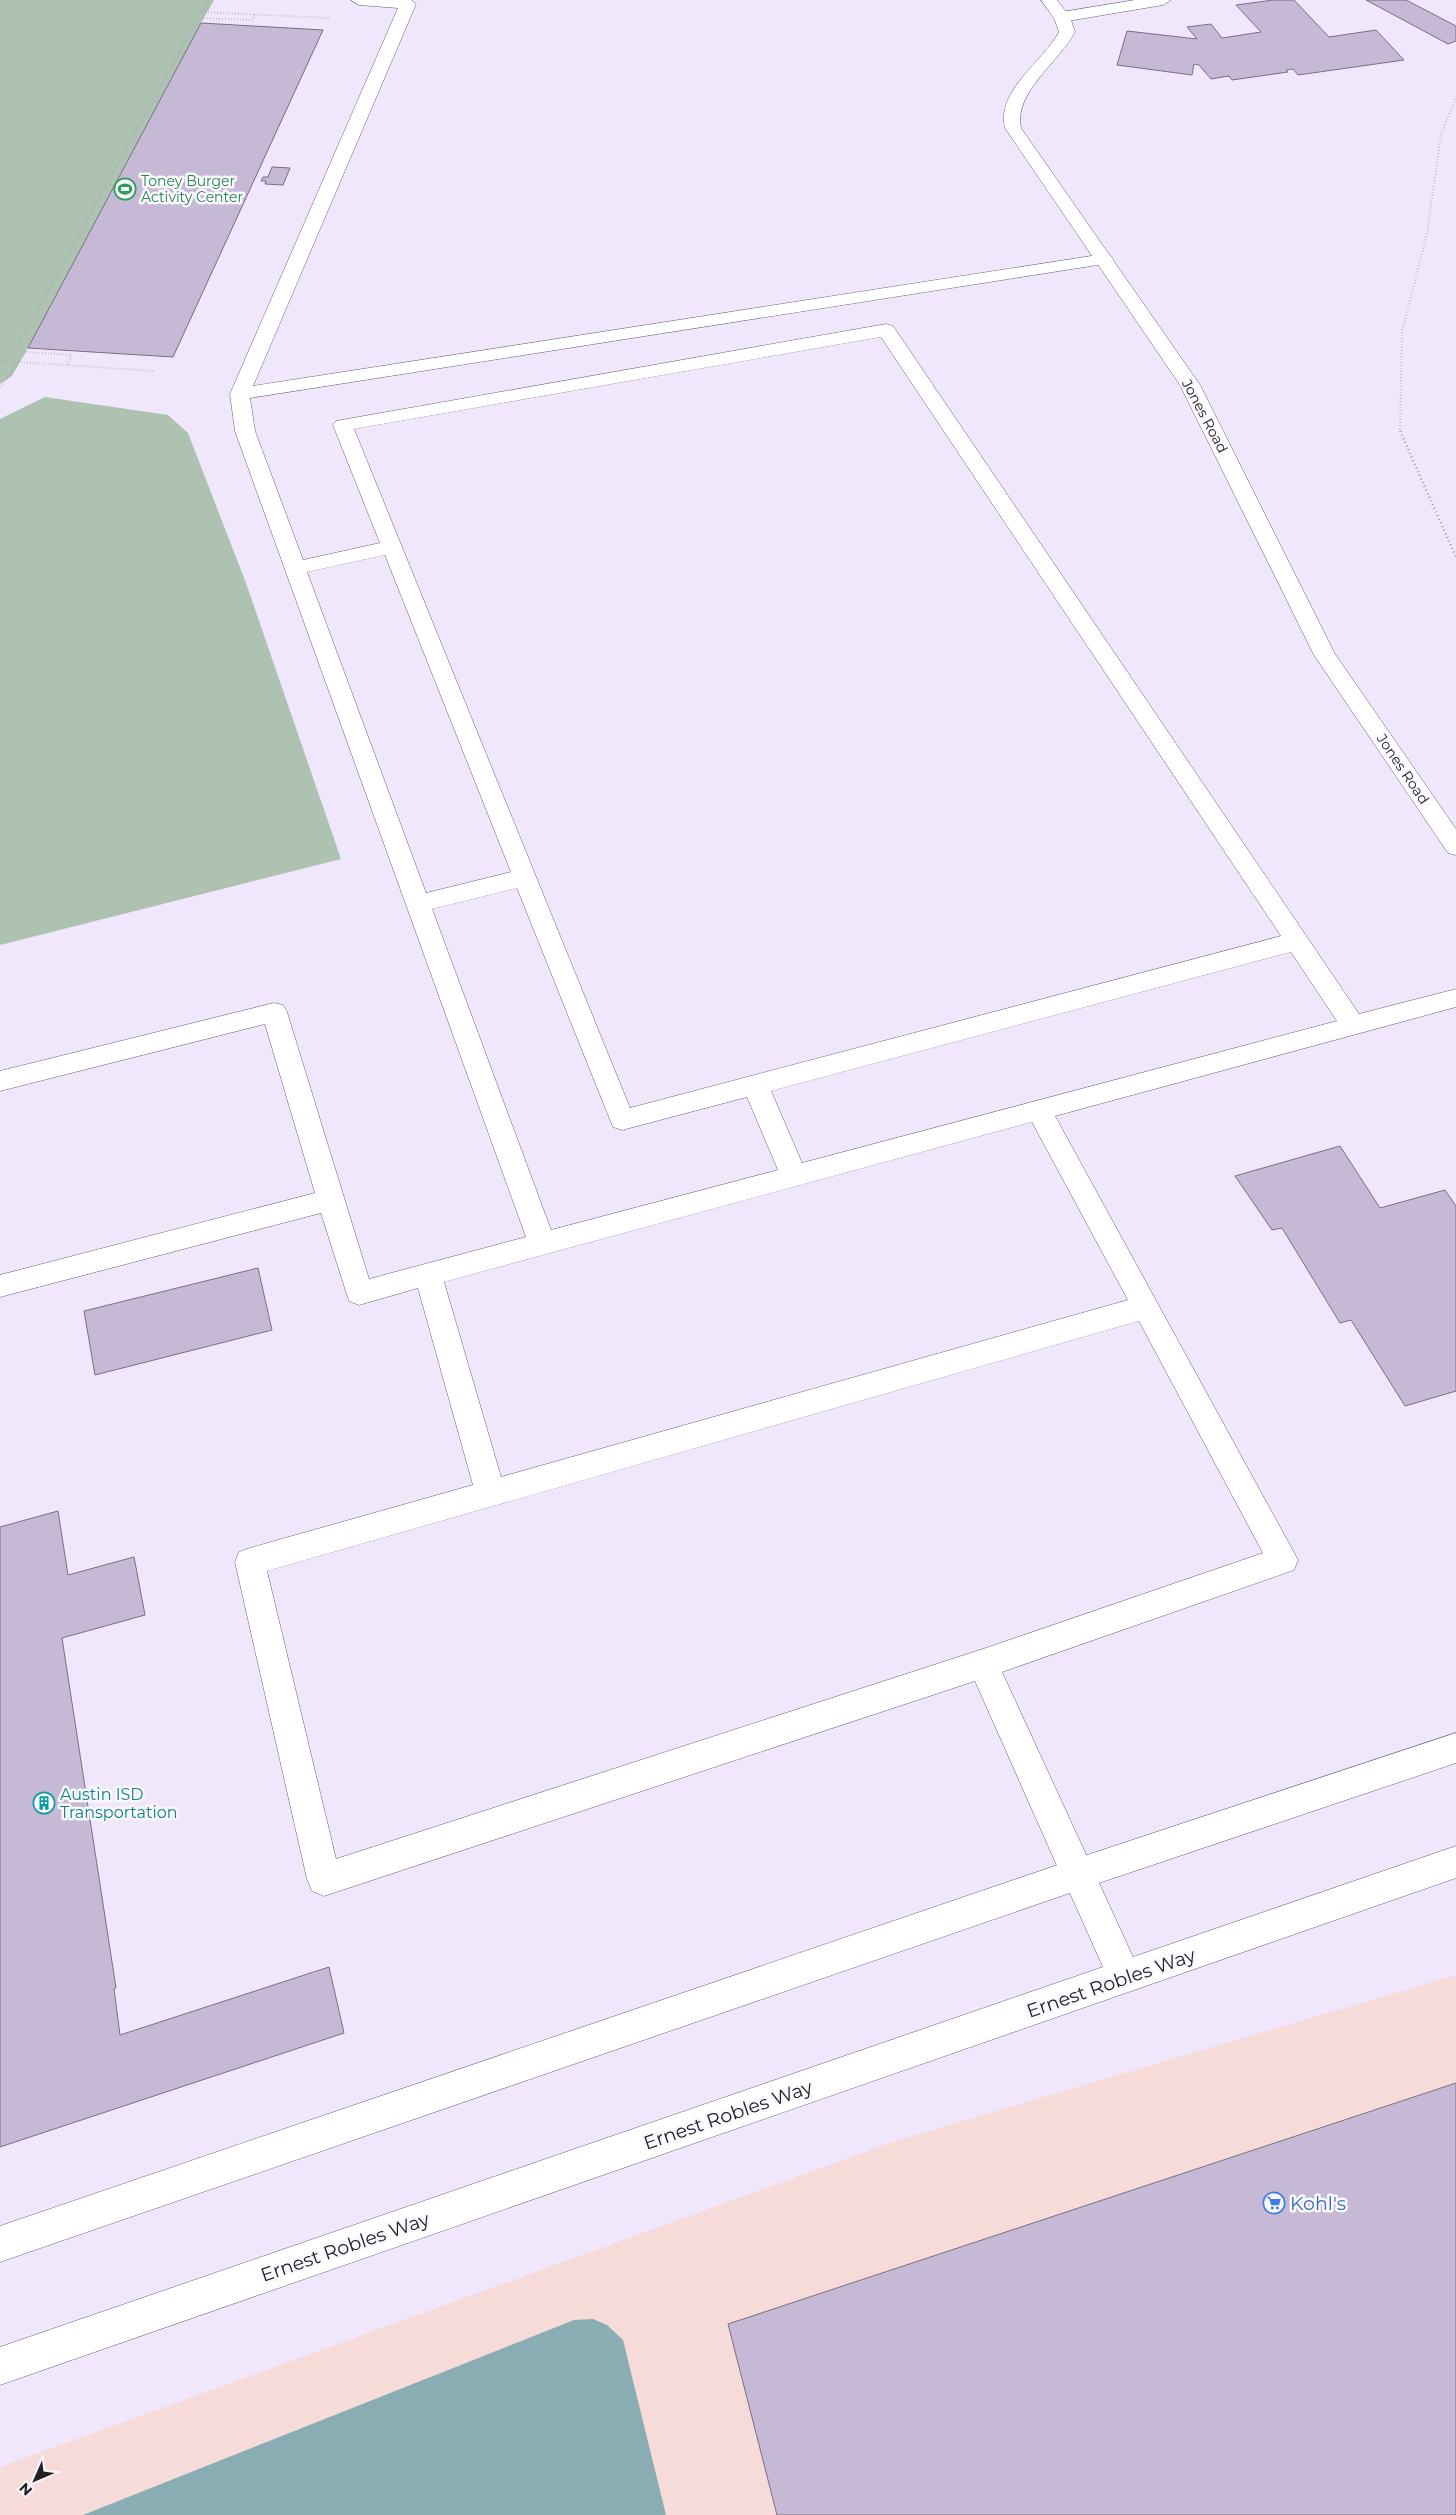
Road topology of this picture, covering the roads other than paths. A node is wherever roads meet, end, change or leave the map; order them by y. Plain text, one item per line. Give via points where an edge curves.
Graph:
1 (359, 0) edge
2 (1049, 0) edge
3 (1162, 0) edge
4 (1062, 17) junction
5 (1104, 259) junction
6 (865, 297) junction
7 (886, 330) junction
8 (557, 366) junction
9 (240, 394) junction
10 (392, 547) junction
11 (294, 568) junction
12 (1456, 847) edge
13 (525, 878) junction
14 (418, 904) junction
15 (1297, 941) junction
16 (1456, 998) edge
17 (1353, 1025) junction
18 (0, 1081) edge
19 (755, 1084) junction
20 (1039, 1110) junction
21 (794, 1175) junction
22 (331, 1200) junction
23 (542, 1243) junction
24 (428, 1274) junction
25 (0, 1286) edge
26 (1146, 1307) junction
27 (491, 1495) junction
28 (983, 1664) junction
29 (1456, 1748) edge
30 (1456, 1862) edge
31 (1078, 1874) junction
32 (1125, 1978) junction
33 (0, 2244) edge
34 (0, 2366) edge

1 - 9 street via 408,4
2 - 4 street
3 - 4 street
4 - 5 street, Jones Road via 1067,32 1060,48 1017,96 1010,114 1013,128
5 - 6 street
5 - 12 street, Jones Road via 1190,385 1325,655
6 - 7 street
6 - 8 street
7 - 8 street
7 - 15 street
8 - 9 street
8 - 10 street via 343,425
9 - 11 street via 246,431
10 - 11 street
10 - 13 street
11 - 14 street
13 - 14 street
13 - 19 street via 622,1120
14 - 23 street
15 - 17 street
15 - 19 street
16 - 17 street
17 - 20 street
18 - 22 street via 274,1012
19 - 21 street
20 - 21 street
20 - 26 street
21 - 23 street
22 - 24 street via 359,1293
22 - 25 street
23 - 24 street
24 - 27 street
26 - 27 street
26 - 28 street via 1283,1560
27 - 28 street via 250,1562 324,1879
28 - 31 street
29 - 31 street
30 - 32 street, Ernest Robles Way
31 - 32 street
31 - 33 street
32 - 34 street, Ernest Robles Way

